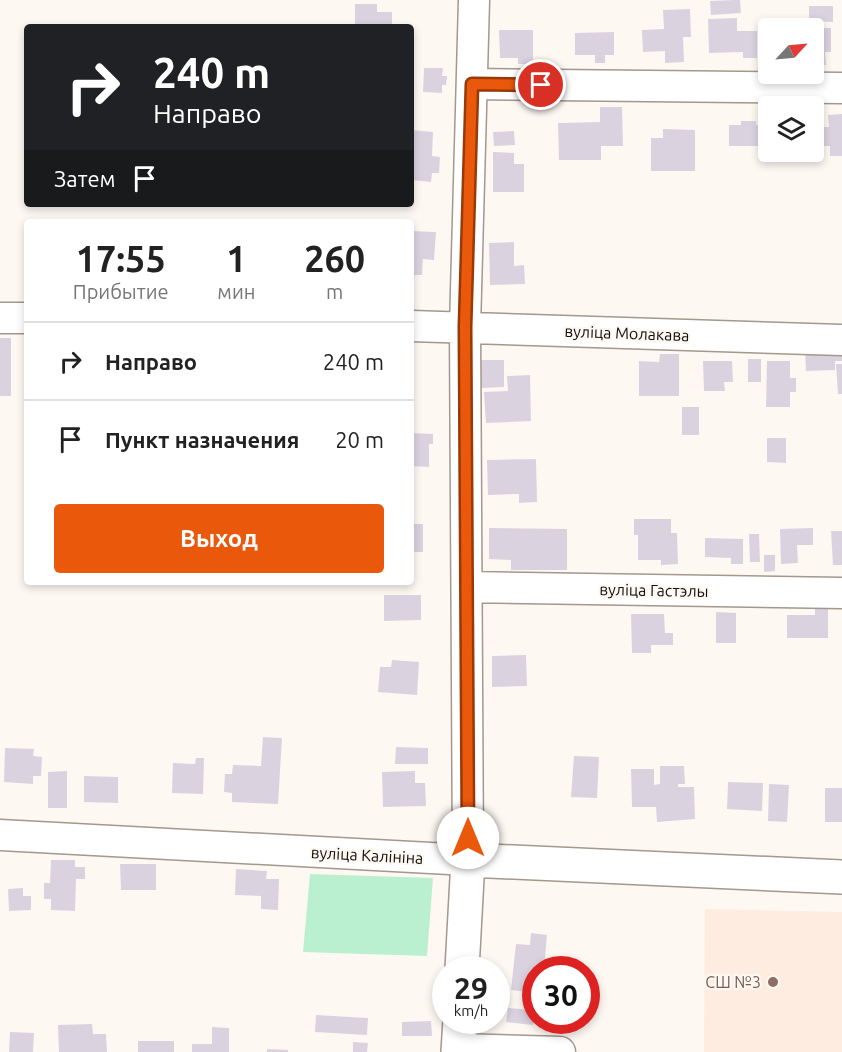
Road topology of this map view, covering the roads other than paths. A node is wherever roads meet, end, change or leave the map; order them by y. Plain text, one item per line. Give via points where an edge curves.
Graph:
1 (474, 0) edge
2 (472, 84) junction
3 (842, 88) edge
4 (0, 318) edge
5 (24, 318) edge
6 (414, 326) edge
7 (465, 327) junction
8 (842, 340) edge
9 (467, 586) junction
10 (842, 593) edge
11 (0, 835) edge
12 (468, 860) junction
13 (842, 877) edge
14 (463, 956) edge
15 (459, 1040) edge
16 (560, 1052) edge

1 - 2 street
2 - 3 street
2 - 7 street
4 - 5 street
6 - 7 street, вуліца Молакава
7 - 8 street, вуліца Молакава
7 - 9 street
9 - 10 street, вуліца Гастэлы
9 - 12 street
11 - 12 street, вуліца Калініна
12 - 13 main road, вуліца Калініна
12 - 14 main road
15 - 16 street

